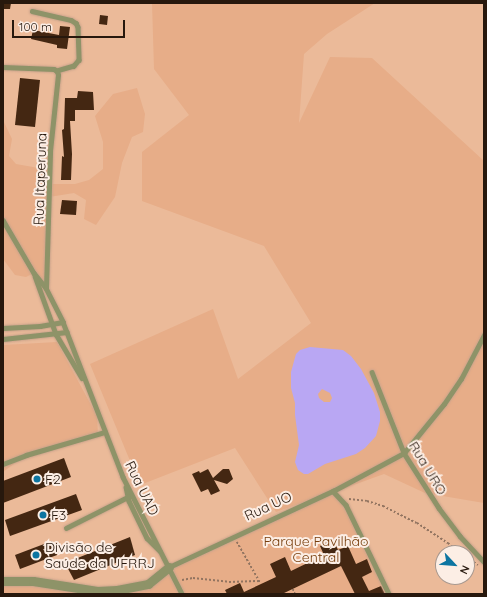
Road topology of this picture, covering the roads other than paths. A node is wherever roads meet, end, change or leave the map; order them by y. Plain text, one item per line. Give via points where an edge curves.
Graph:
1 (32, 11) dead end
2 (3, 67) edge
3 (57, 71) junction
4 (3, 220) edge
5 (34, 272) junction
6 (46, 288) junction
7 (63, 322) junction
8 (52, 324) junction
9 (3, 328) edge
10 (67, 332) junction
11 (56, 334) junction
12 (484, 335) edge
13 (3, 339) edge
14 (372, 372) dead end
15 (88, 388) junction
16 (105, 432) junction
17 (404, 453) junction
18 (3, 464) edge
19 (123, 477) junction
20 (333, 491) junction
21 (128, 497) junction
22 (66, 528) dead end
23 (162, 552) junction
24 (484, 562) edge
25 (169, 567) junction
26 (3, 581) edge
27 (182, 594) edge
28 (389, 594) edge

1 - 3 lane via 71,20 78,26 78,60 74,66
2 - 3 lane
3 - 6 lane, Rua Itaperuna via 50,151
4 - 5 lane, Rua UAD
5 - 6 lane, Rua UAD
5 - 8 lane, Rua UAD
6 - 7 lane, Rua UAD
7 - 8 lane
7 - 10 lane, Rua UAD
8 - 9 lane
8 - 11 lane, Rua UAD
10 - 11 lane
10 - 15 lane, Rua UAD
11 - 13 lane
11 - 15 lane, Rua UAD
12 - 17 lane, Rua UO via 457,386 428,426
14 - 17 lane, Rua URO
15 - 16 lane, Rua UAD
16 - 18 lane via 26,454
16 - 19 lane, Rua UAD
17 - 20 lane, Rua UO
17 - 24 lane, Rua URO via 439,508
19 - 21 lane
19 - 23 lane, Rua UAD
20 - 25 lane, Rua UO
20 - 28 lane via 341,498
21 - 22 lane
21 - 23 lane via 146,538
23 - 25 lane, Rua UAD
25 - 26 street, Rua UO via 148,584 118,590 97,591 33,581
25 - 27 lane, Rua UAD

